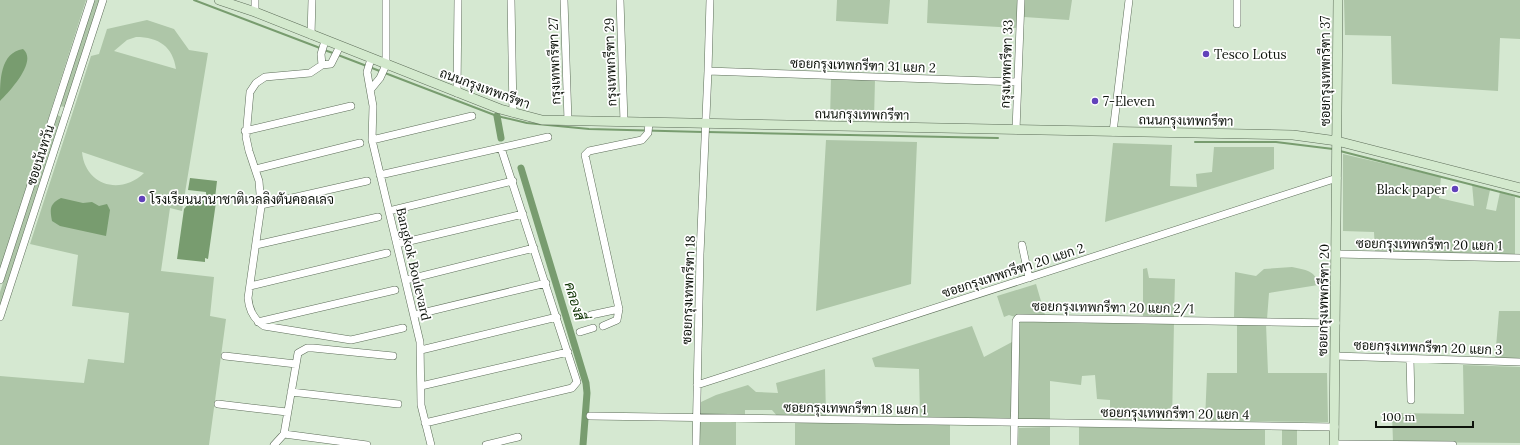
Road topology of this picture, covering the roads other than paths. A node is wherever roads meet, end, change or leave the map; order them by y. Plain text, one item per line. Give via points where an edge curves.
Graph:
1 (91, 0) edge
2 (103, 0) edge
3 (219, 0) edge
4 (255, 0) edge
5 (312, 0) edge
6 (386, 0) edge
7 (458, 0) edge
8 (511, 0) edge
9 (564, 0) edge
10 (620, 0) edge
11 (710, 0) edge
12 (1021, 0) edge
13 (1129, 0) edge
14 (1237, 0) edge
15 (1338, 0) edge
16 (230, 2) edge
17 (254, 12) junction
18 (1237, 24) dead end
19 (310, 35) junction
20 (324, 43) junction
21 (339, 49) junction
22 (370, 61) junction
23 (322, 65) junction
24 (385, 67) junction
25 (708, 71) junction
26 (1017, 82) junction
27 (371, 89) junction
28 (457, 93) junction
29 (351, 106) dead end
30 (56, 110) junction
31 (66, 113) junction
32 (513, 113) junction
33 (472, 116) dead end
34 (568, 121) junction
35 (624, 122) junction
36 (648, 128) junction
37 (706, 129) junction
38 (1016, 130) junction
39 (245, 131) junction
40 (1114, 132) junction
41 (548, 137) dead end
42 (372, 140) junction
43 (360, 143) dead end
44 (501, 148) junction
45 (1337, 148) junction
46 (256, 169) junction
47 (380, 175) junction
48 (1337, 178) junction
49 (367, 181) dead end
50 (513, 181) junction
51 (1520, 188) edge
52 (261, 205) junction
53 (389, 211) junction
54 (523, 214) junction
55 (378, 217) dead end
56 (397, 244) junction
57 (256, 245) junction
58 (1022, 246) dead end
59 (534, 248) junction
60 (387, 253) dead end
61 (1337, 254) junction
62 (1520, 258) edge
63 (1029, 278) junction
64 (0, 280) edge
65 (406, 280) junction
66 (546, 283) junction
67 (250, 286) junction
68 (394, 290) dead end
69 (619, 309) junction
70 (414, 315) junction
71 (591, 315) dead end
72 (0, 317) edge
73 (557, 317) junction
74 (258, 322) junction
75 (1336, 323) junction
76 (603, 326) dead end
77 (403, 328) dead end
78 (593, 328) dead end
79 (580, 332) dead end
80 (421, 350) junction
81 (568, 352) junction
82 (225, 356) dead end
83 (393, 356) dead end
84 (1335, 356) junction
85 (1410, 359) junction
86 (1520, 362) edge
87 (296, 364) junction
88 (697, 385) junction
89 (421, 386) junction
90 (291, 392) junction
91 (1411, 400) dead end
92 (218, 404) dead end
93 (398, 404) dead end
94 (287, 412) junction
95 (590, 416) dead end
96 (696, 418) junction
97 (425, 423) junction
98 (1014, 423) junction
99 (1335, 427) junction
100 (284, 434) junction
101 (518, 437) dead end
102 (274, 445) edge
103 (367, 445) edge
104 (431, 445) edge
105 (486, 445) edge
106 (696, 445) edge
107 (1014, 445) edge
108 (1334, 445) edge
109 (1453, 445) edge

1 - 30 street, ซอยนันทวัน
2 - 31 street, ซอยนันทวัน
3 - 16 main road, ถนนกรุงเทพกรีฑา
4 - 17 street
5 - 19 street
6 - 24 street
7 - 28 street
8 - 32 street
9 - 34 street, กรุงเทพกรีฑา 27
10 - 35 street, กรุงเทพกรีฑา 29
11 - 25 street, ซอยกรุงเทพกรีฑา 18
12 - 26 street, กรุงเทพกรีฑา 33
13 - 40 street
14 - 18 street
15 - 45 main road, ซอยกรุงเทพกรีฑา 37
16 - 17 main road, ถนนกรุงเทพกรีฑา
17 - 19 main road, ถนนกรุงเทพกรีฑา
19 - 20 main road, ถนนกรุงเทพกรีฑา
20 - 21 main road, ถนนกรุงเทพกรีฑา
20 - 23 street
21 - 22 main road, ถนนกรุงเทพกรีฑา
21 - 23 street via 331,64
22 - 24 main road, ถนนกรุงเทพกรีฑา
22 - 27 street, Bangkok Boulevard via 367,72
23 - 39 street via 310,72 265,77 256,83 250,92
24 - 27 street
24 - 28 main road, ถนนกรุงเทพกรีฑา
25 - 26 street, ซอยกรุงเทพกรีฑา 31 แยก 2
25 - 37 street, ซอยกรุงเทพกรีฑา 18
26 - 38 street, กรุงเทพกรีฑา 33
27 - 42 street, Bangkok Boulevard
28 - 32 main road, ถนนกรุงเทพกรีฑา
29 - 39 street
30 - 31 street
30 - 64 street, ซอยนันทวัน
31 - 72 street, ซอยนันทวัน
32 - 34 main road, ถนนกรุงเทพกรีฑา via 542,120
33 - 42 street
34 - 35 main road, ถนนกรุงเทพกรีฑา
35 - 36 main road, ถนนกรุงเทพกรีฑา
36 - 37 main road, ถนนกรุงเทพกรีฑา
36 - 69 street via 642,140 589,151 585,155
37 - 38 main road, ถนนกรุงเทพกรีฑา
37 - 88 street, ซอยกรุงเทพกรีฑา 18
38 - 40 main road, ถนนกรุงเทพกรีฑา
39 - 46 street
40 - 45 main road, ถนนกรุงเทพกรีฑา via 1292,135
41 - 44 street
42 - 47 street, Bangkok Boulevard
43 - 46 street
44 - 47 street
44 - 50 street
45 - 48 main road, ซอยกรุงเทพกรีฑา 20
45 - 51 main road, ถนนกรุงเทพกรีฑา
46 - 52 street
47 - 53 street, Bangkok Boulevard
48 - 61 main road, ซอยกรุงเทพกรีฑา 20
48 - 63 street, ซอยกรุงเทพกรีฑา 20 แยก 2
49 - 52 street
50 - 53 street
50 - 54 street
52 - 57 street
53 - 56 street, Bangkok Boulevard
54 - 56 street
54 - 59 street
55 - 57 street
56 - 65 street, Bangkok Boulevard
57 - 67 street
58 - 63 street
59 - 65 street
59 - 66 street
60 - 67 street
61 - 62 street, ซอยกรุงเทพกรีฑา 20 แยก 1
61 - 75 main road, ซอยกรุงเทพกรีฑา 20
63 - 88 street, ซอยกรุงเทพกรีฑา 20 แยก 2
65 - 70 street, Bangkok Boulevard
66 - 70 street
66 - 73 street
67 - 74 street via 250,312
68 - 74 street
69 - 71 street
69 - 76 street via 617,320
70 - 80 street, Bangkok Boulevard
73 - 80 street
73 - 81 street
74 - 77 street via 276,329 351,340
75 - 84 main road, ซอยกรุงเทพกรีฑา 20
75 - 98 street, ซอยกรุงเทพกรีฑา 20 แยก 2/1 via 1018,318
78 - 79 street
80 - 89 street, Bangkok Boulevard
81 - 89 street
81 - 97 street via 577,378 572,388
82 - 87 street
83 - 87 street via 307,348 298,353
84 - 85 street, ซอยกรุงเทพกรีฑา 20 แยก 3
84 - 99 main road, ซอยกรุงเทพกรีฑา 20
85 - 86 street, ซอยกรุงเทพกรีฑา 20 แยก 3
85 - 91 street
87 - 90 street
88 - 96 street, ซอยกรุงเทพกรีฑา 18
89 - 97 street, Bangkok Boulevard via 421,405
90 - 93 street
90 - 94 street
92 - 94 street
94 - 100 street
95 - 96 street, ซอยกรุงเทพกรีฑา 18 แยก 1
96 - 98 street, ซอยกรุงเทพกรีฑา 18 แยก 1
96 - 106 street, ซอยกรุงเทพกรีฑา 18
97 - 104 street, Bangkok Boulevard
98 - 99 street, ซอยกรุงเทพกรีฑา 20 แยก 4
98 - 107 street, ซอยกรุงเทพกรีฑา 20 แยก 2/1
99 - 108 main road, ซอยกรุงเทพกรีฑา 20
100 - 102 street
100 - 103 street
101 - 105 street
108 - 109 street

